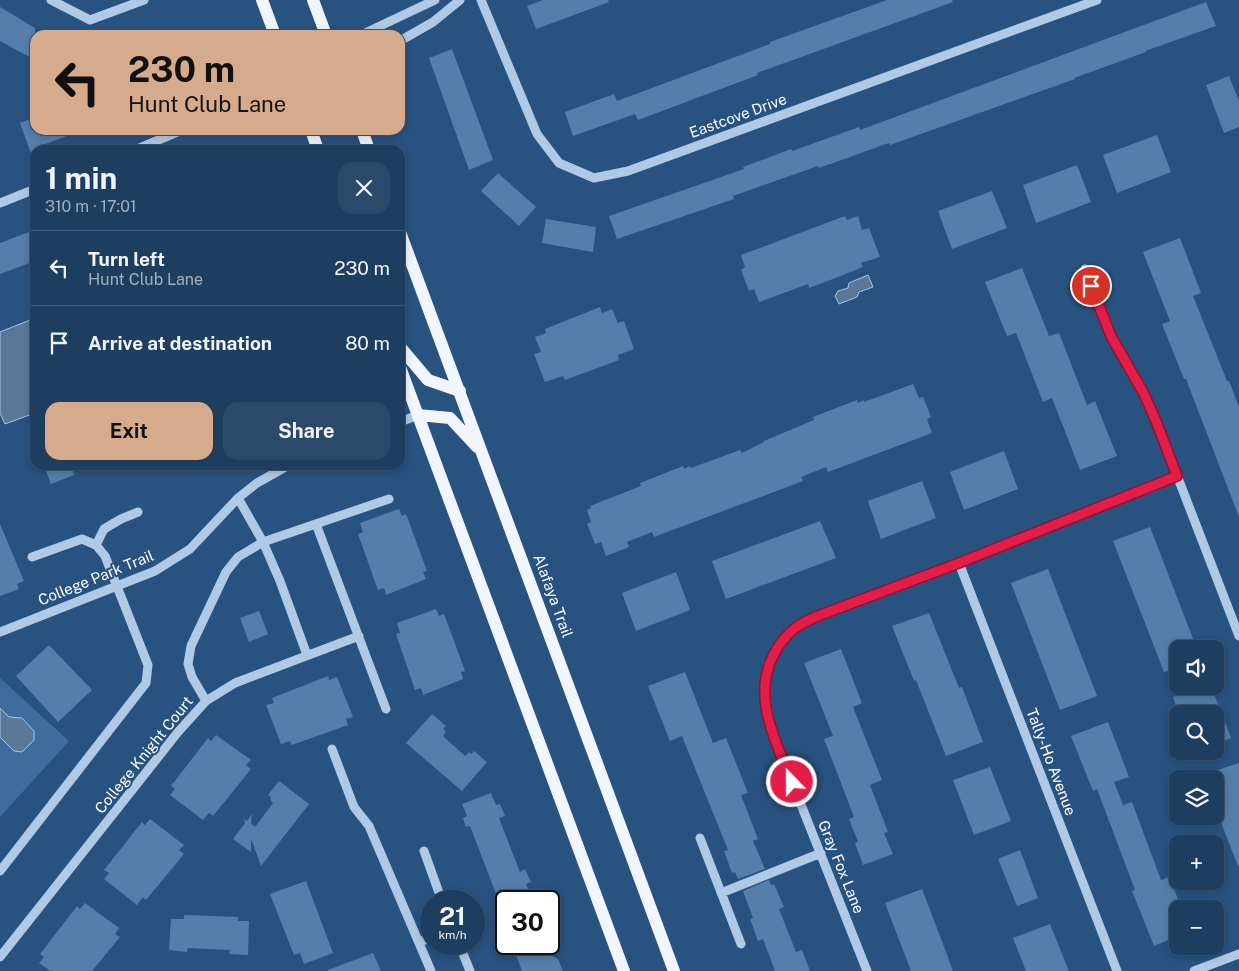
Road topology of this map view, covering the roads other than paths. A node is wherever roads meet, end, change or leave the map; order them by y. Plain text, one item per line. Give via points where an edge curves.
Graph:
1 (51, 0) edge
2 (144, 0) edge
3 (262, 0) edge
4 (312, 0) edge
5 (435, 0) edge
6 (460, 0) edge
7 (482, 0) edge
8 (1097, 0) edge
9 (273, 30) edge
10 (324, 30) edge
11 (372, 30) edge
12 (405, 38) edge
13 (170, 135) edge
14 (147, 145) edge
15 (30, 191) edge
16 (0, 203) edge
17 (405, 245) edge
18 (1085, 269) dead end
19 (405, 354) edge
20 (405, 380) edge
21 (460, 391) junction
22 (418, 415) junction
23 (405, 420) edge
24 (482, 453) junction
25 (280, 470) edge
26 (1177, 476) junction
27 (238, 498) junction
28 (389, 499) dead end
29 (138, 512) dead end
30 (316, 524) junction
31 (263, 542) junction
32 (96, 544) junction
33 (32, 557) dead end
34 (959, 563) junction
35 (118, 586) junction
36 (0, 632) edge
37 (358, 636) junction
38 (1239, 636) edge
39 (307, 655) junction
40 (206, 701) junction
41 (386, 709) dead end
42 (332, 749) dead end
43 (700, 838) dead end
44 (424, 851) dead end
45 (821, 853) junction
46 (0, 870) edge
47 (438, 890) edge
48 (722, 893) junction
49 (419, 942) joint
50 (741, 944) dead end
51 (1239, 954) edge
52 (463, 955) edge
53 (0, 957) edge
54 (431, 971) edge
55 (470, 971) edge
56 (624, 971) edge
57 (674, 971) edge
58 (867, 971) edge
59 (1117, 971) edge
60 (1194, 971) edge

1 - 2 street via 90,20
3 - 9 main road
4 - 10 main road
5 - 11 street
6 - 12 street via 433,22
7 - 8 street, Eastcove Drive via 537,134 559,163 594,178 628,171
13 - 14 street
15 - 16 street
17 - 21 main road, Alafaya Trail
18 - 26 street via 1111,336 1144,394
19 - 21 main road via 428,380
20 - 22 main road
21 - 24 main road, Alafaya Trail
22 - 23 street
22 - 24 main road via 450,418
22 - 56 main road
24 - 57 main road, Alafaya Trail
25 - 27 street, College Park Trail
26 - 34 street, Gray Fox Lane
26 - 38 street
27 - 31 street
27 - 35 street, College Park Trail via 190,550 155,571
28 - 30 street
29 - 32 street via 104,529
30 - 31 street
30 - 37 street
31 - 39 street
31 - 40 street via 238,557 226,572 190,646 188,664
32 - 33 street via 82,538
32 - 35 street
34 - 45 street, Gray Fox Lane via 815,617 794,629 778,646 769,664 764,686 771,729
34 - 59 street, Tally-Ho Avenue
35 - 36 street, College Park Trail
35 - 46 street via 148,665 146,683
37 - 39 street, College Knight Court
37 - 41 street
39 - 40 street, College Knight Court via 235,682
40 - 53 street, College Knight Court
42 - 49 street via 354,807 369,826
43 - 48 street
44 - 47 street
45 - 48 street
45 - 58 street, Gray Fox Lane
48 - 50 street
49 - 54 street
51 - 60 street
52 - 55 street

